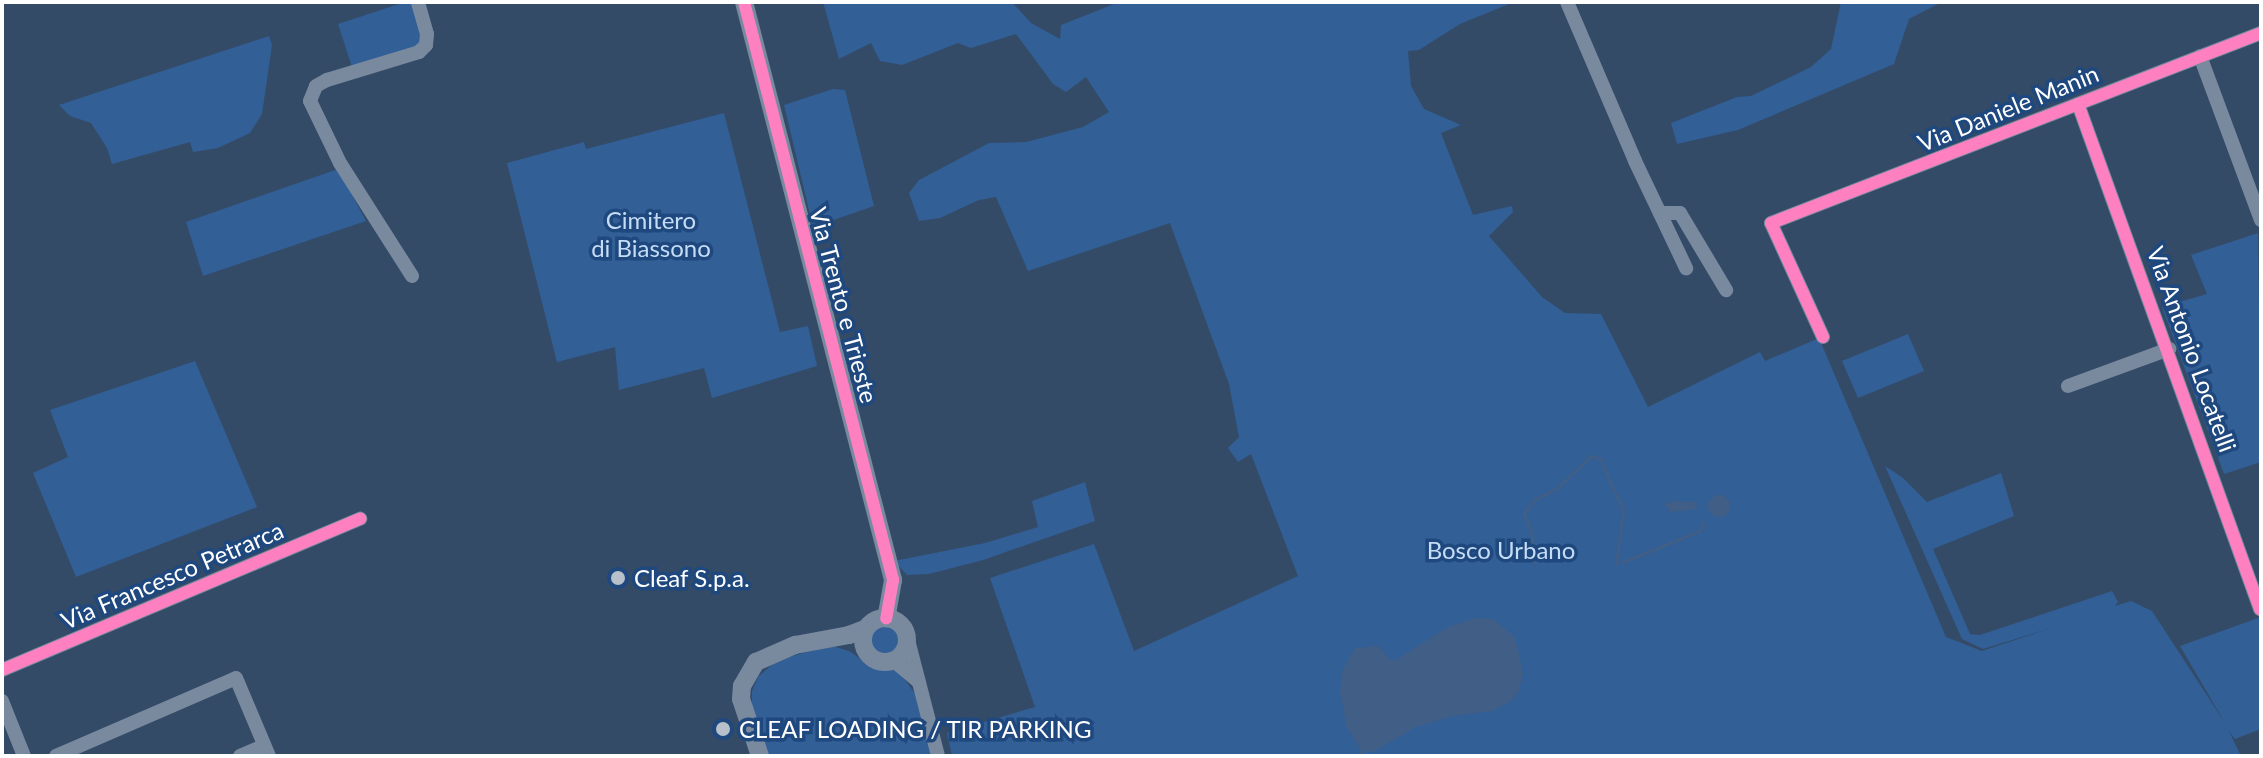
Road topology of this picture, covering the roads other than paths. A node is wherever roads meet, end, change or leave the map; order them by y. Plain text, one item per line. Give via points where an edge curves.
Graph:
1 (418, 2) edge
2 (744, 2) edge
3 (1567, 2) edge
4 (2261, 33) edge
5 (2200, 56) junction
6 (2078, 104) junction
7 (1660, 213) junction
8 (2261, 220) edge
9 (1686, 268) dead end
10 (412, 276) dead end
11 (1726, 290) dead end
12 (1823, 337) dead end
13 (2169, 349) junction
14 (2068, 386) dead end
15 (360, 519) dead end
16 (893, 587) junction
17 (2260, 609) edge
18 (886, 618) junction
19 (865, 629) junction
20 (905, 631) junction
21 (828, 640) junction
22 (863, 648) junction
23 (895, 662) junction
24 (2, 670) edge
25 (921, 684) junction
26 (2, 701) edge
27 (267, 751) edge
28 (24, 756) edge
29 (56, 756) edge
30 (240, 756) edge
31 (760, 756) edge
32 (938, 756) edge

1 - 10 street via 427,34 419,52 327,80 316,86 310,101 340,163
2 - 16 street, Via Trento e Trieste
3 - 7 street
4 - 5 street, Via Daniele Manin
5 - 6 street, Via Daniele Manin
5 - 8 street
6 - 12 street, Via Daniele Manin via 1771,223
6 - 13 street, Via Antonio Locatelli
7 - 9 street
7 - 11 street via 1680,213
13 - 14 street
13 - 17 street, Via Antonio Locatelli
15 - 24 street, Via Francesco Petrarca
16 - 18 street, Via Trento e Trieste
16 - 20 street, Via Trento e Trieste
18 - 19 street
18 - 20 street
19 - 21 street
19 - 22 street
20 - 23 street via 906,648
20 - 25 street
21 - 22 street
21 - 31 street via 779,650 749,670 742,706
22 - 23 street via 876,661
23 - 25 street
25 - 32 street
26 - 28 street
27 - 29 street via 236,678
27 - 30 street

